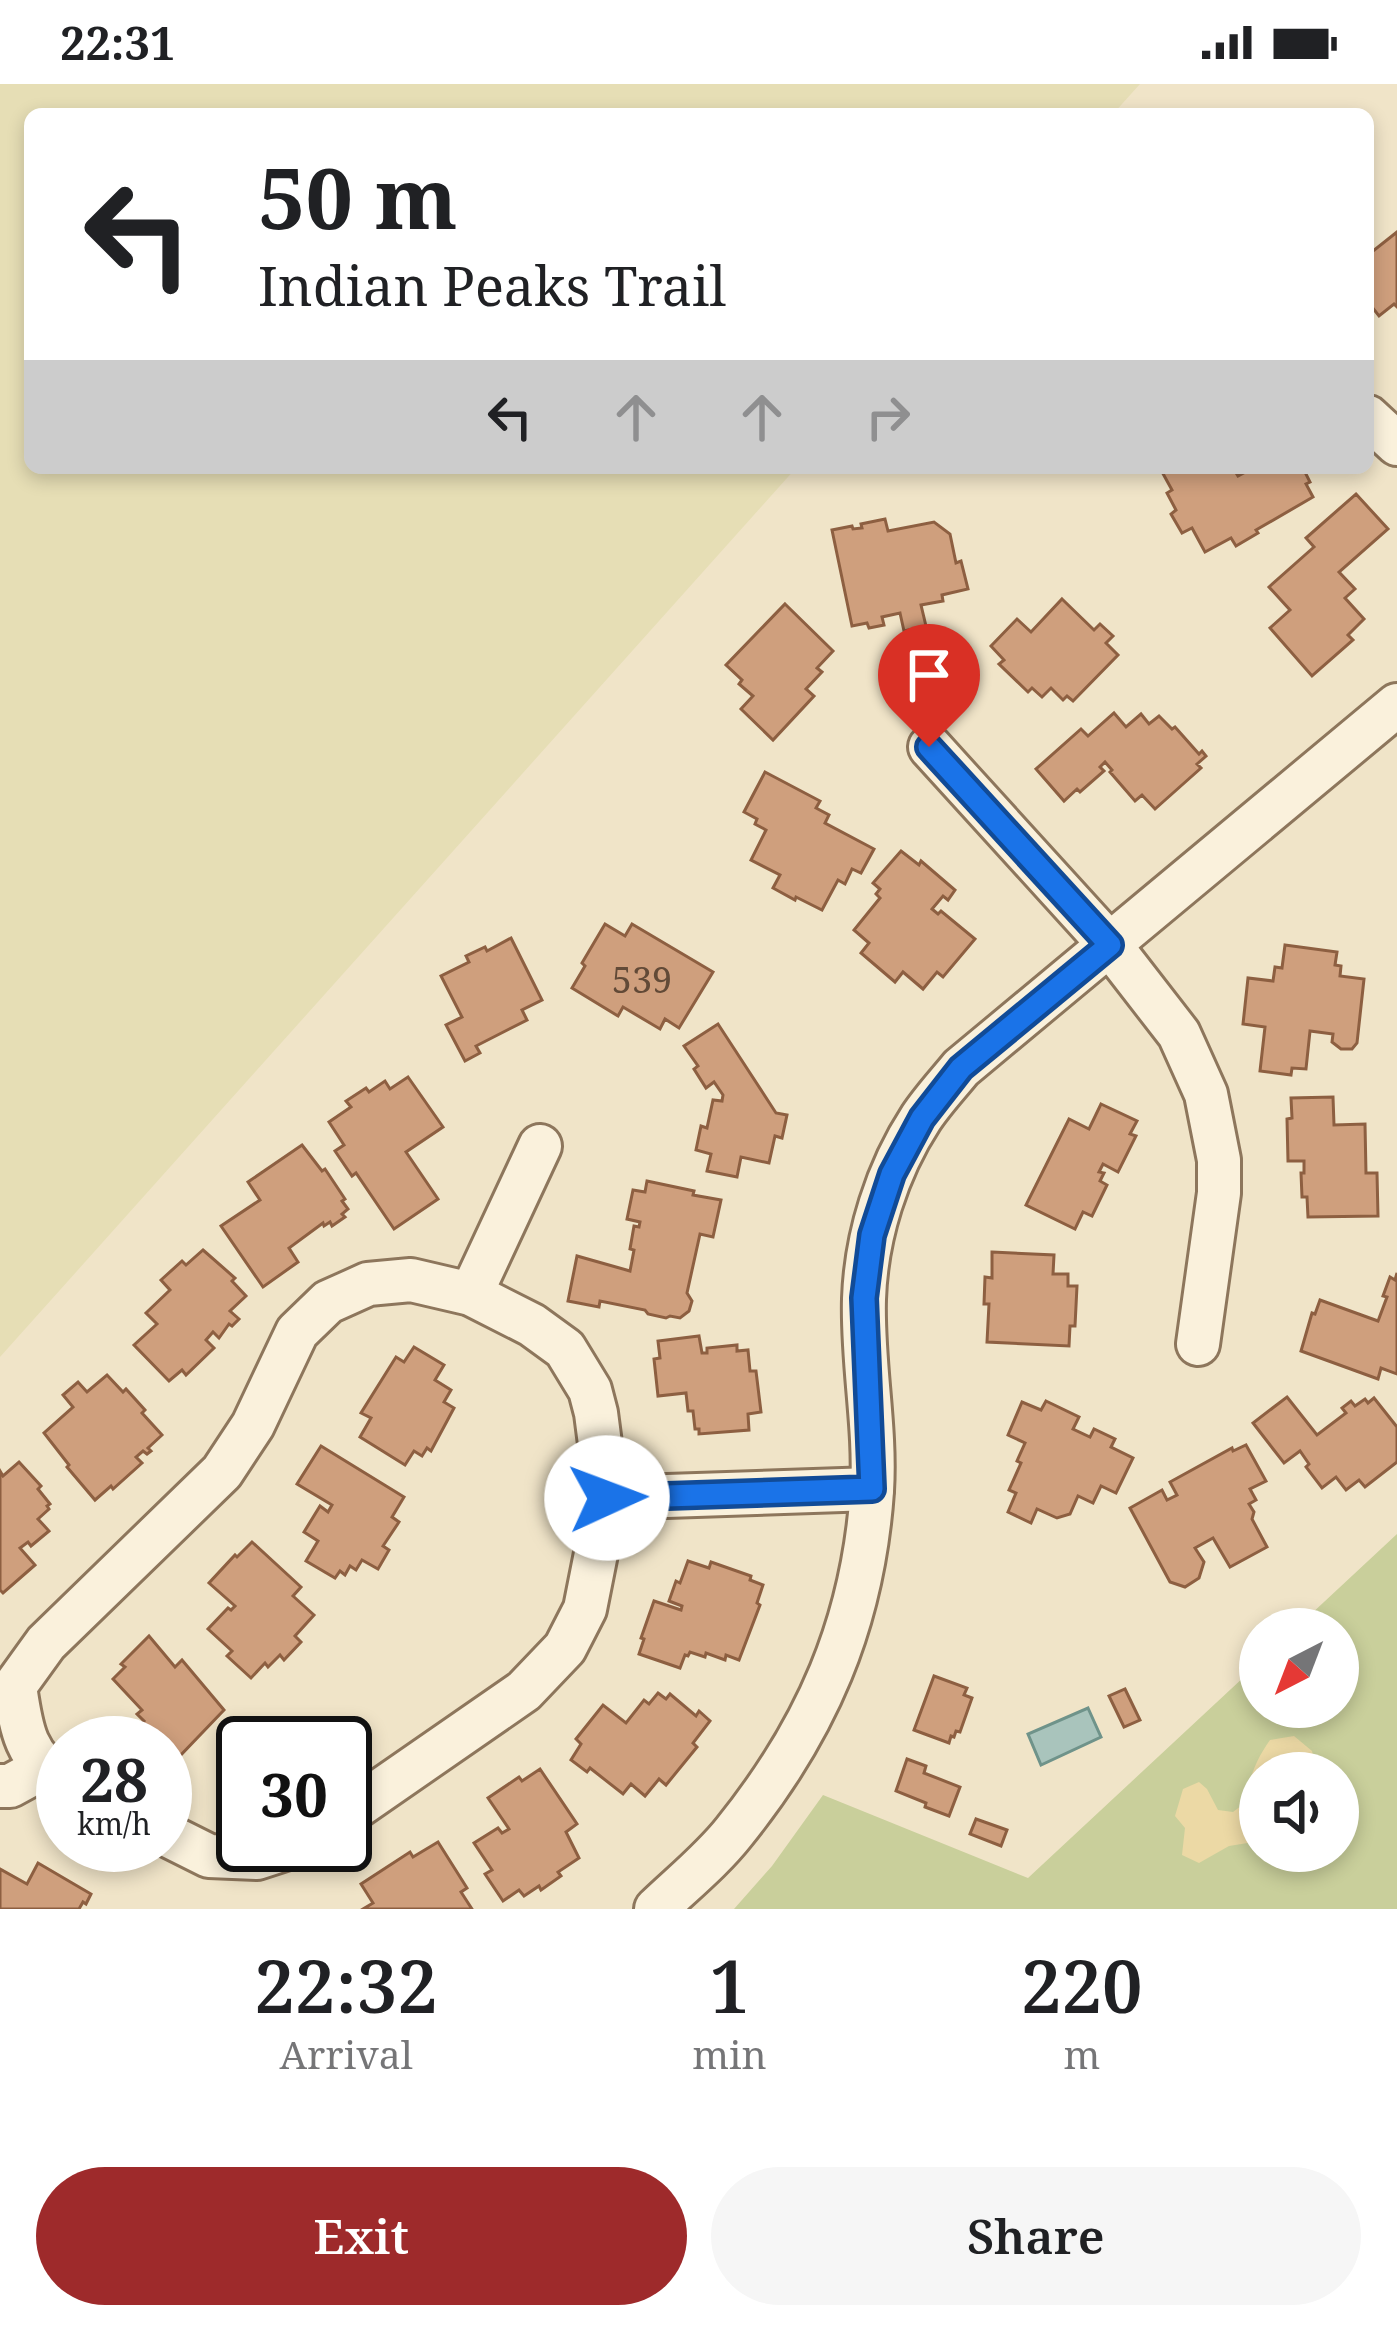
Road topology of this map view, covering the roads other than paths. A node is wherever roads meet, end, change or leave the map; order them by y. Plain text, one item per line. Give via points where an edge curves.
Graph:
1 (1374, 423) edge
2 (1397, 444) edge
3 (1397, 705) edge
4 (929, 747) dead end
5 (1110, 945) junction
6 (540, 1146) dead end
7 (471, 1294) junction
8 (1198, 1344) dead end
9 (872, 1489) junction
10 (607, 1498) junction
11 (8, 1688) edge
12 (36, 1750) edge
13 (36, 1779) edge
14 (0, 1786) edge
15 (372, 1796) edge
16 (656, 1909) edge

1 - 2 street
3 - 5 street
4 - 5 street
5 - 8 street via 1179,1034 1206,1094 1219,1192
5 - 9 street via 961,1068 892,1174 872,1235 864,1298
6 - 7 street
7 - 10 street via 565,1349 590,1390
7 - 11 street via 411,1280 368,1284 328,1301 296,1332 222,1472
9 - 10 street
9 - 16 street via 859,1591 830,1679 795,1749 732,1835
10 - 15 street via 585,1609 565,1648 524,1691
11 - 12 street
13 - 14 street

